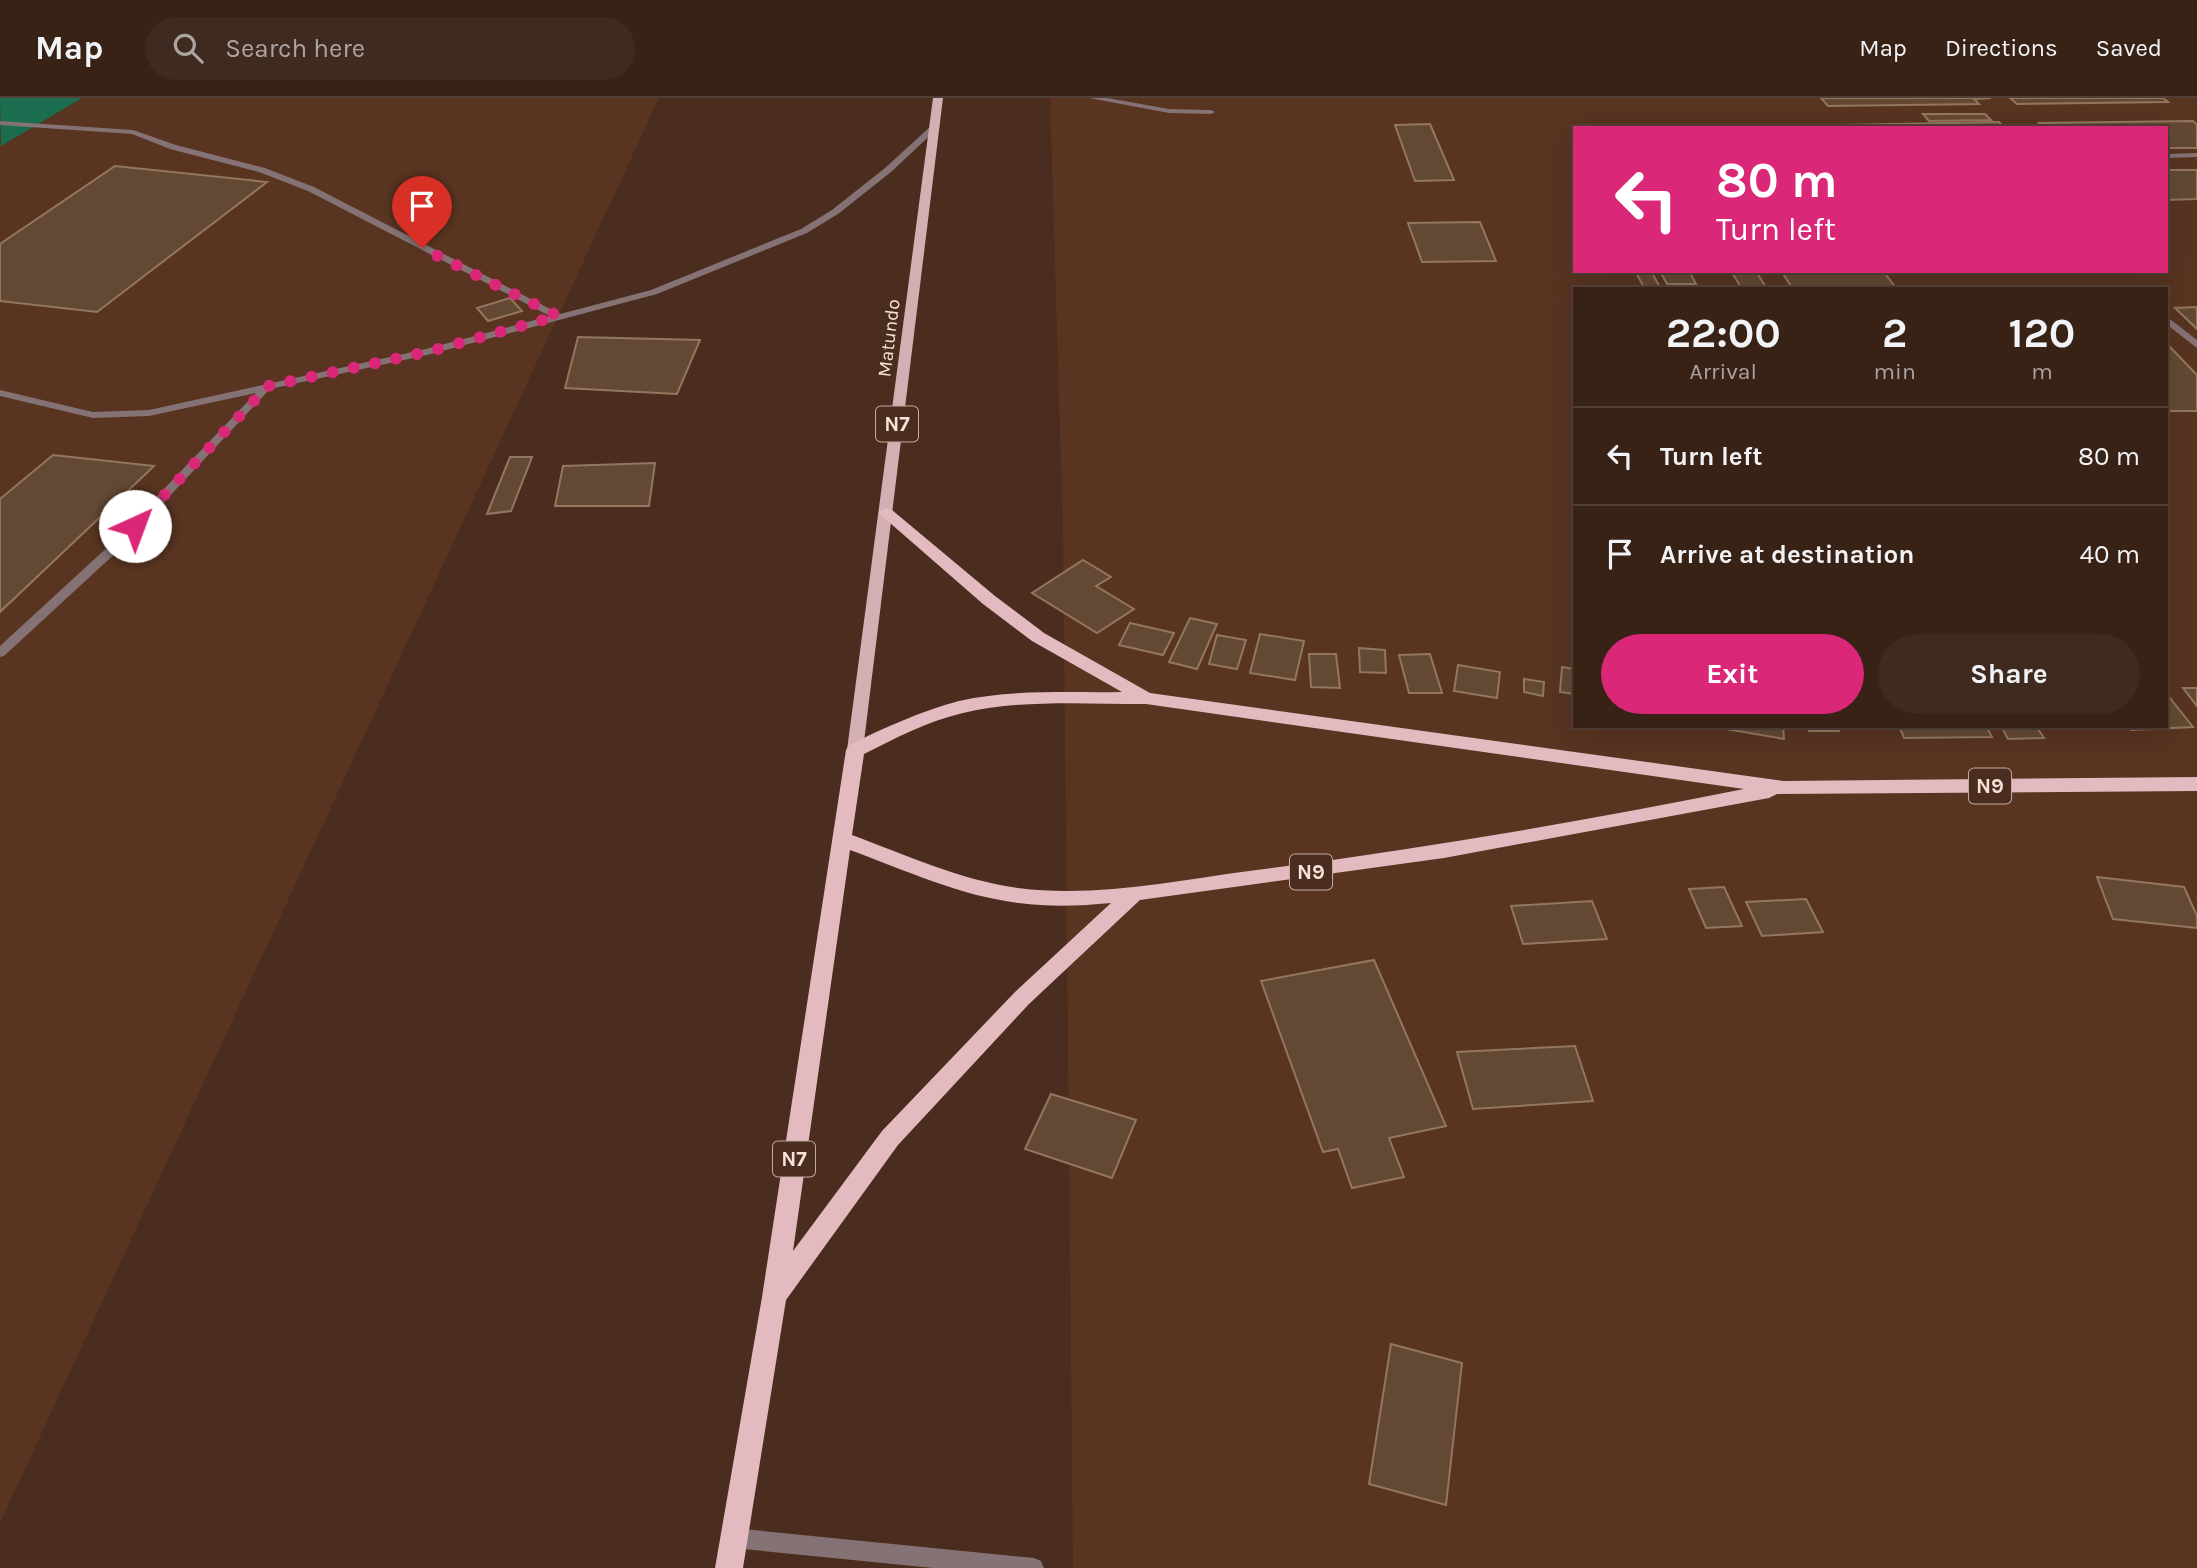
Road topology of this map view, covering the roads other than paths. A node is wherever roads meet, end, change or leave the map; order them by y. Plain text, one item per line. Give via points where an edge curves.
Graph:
1 (938, 98) edge
2 (1093, 98) edge
3 (1211, 112) dead end
4 (0, 123) edge
5 (934, 128) junction
6 (2197, 155) edge
7 (2168, 156) edge
8 (558, 316) junction
9 (2168, 321) edge
10 (2197, 345) edge
11 (268, 386) junction
12 (0, 393) edge
13 (887, 513) junction
14 (0, 653) edge
15 (1146, 698) junction
16 (855, 750) junction
17 (2197, 785) edge
18 (1784, 788) junction
19 (841, 839) junction
20 (1135, 893) junction
21 (774, 1297) junction
22 (733, 1538) junction
23 (729, 1568) edge
24 (1034, 1568) edge

1 - 5 main road, Matundo / N7
2 - 3 lane via 1169,111
4 - 8 lane via 133,132 262,170 311,190
5 - 8 lane via 835,212 804,231 654,292
5 - 13 main road, Matundo / N7
6 - 7 lane
8 - 11 lane via 427,352
9 - 10 lane
11 - 12 lane via 149,413 93,415
11 - 14 lane via 116,546
13 - 15 highway via 1038,637
13 - 16 main road, Matundo / N7
15 - 16 highway, N9 via 1011,699 961,707 907,725
15 - 18 highway, N9
16 - 19 highway, N7
17 - 18 highway, N9
18 - 20 highway, N9 via 1578,830 1329,870
19 - 20 highway, N9 via 965,885 1042,898
19 - 21 highway, N7
20 - 21 highway via 1022,998 890,1138
21 - 22 highway, N7
22 - 23 highway, N7
22 - 24 lane

